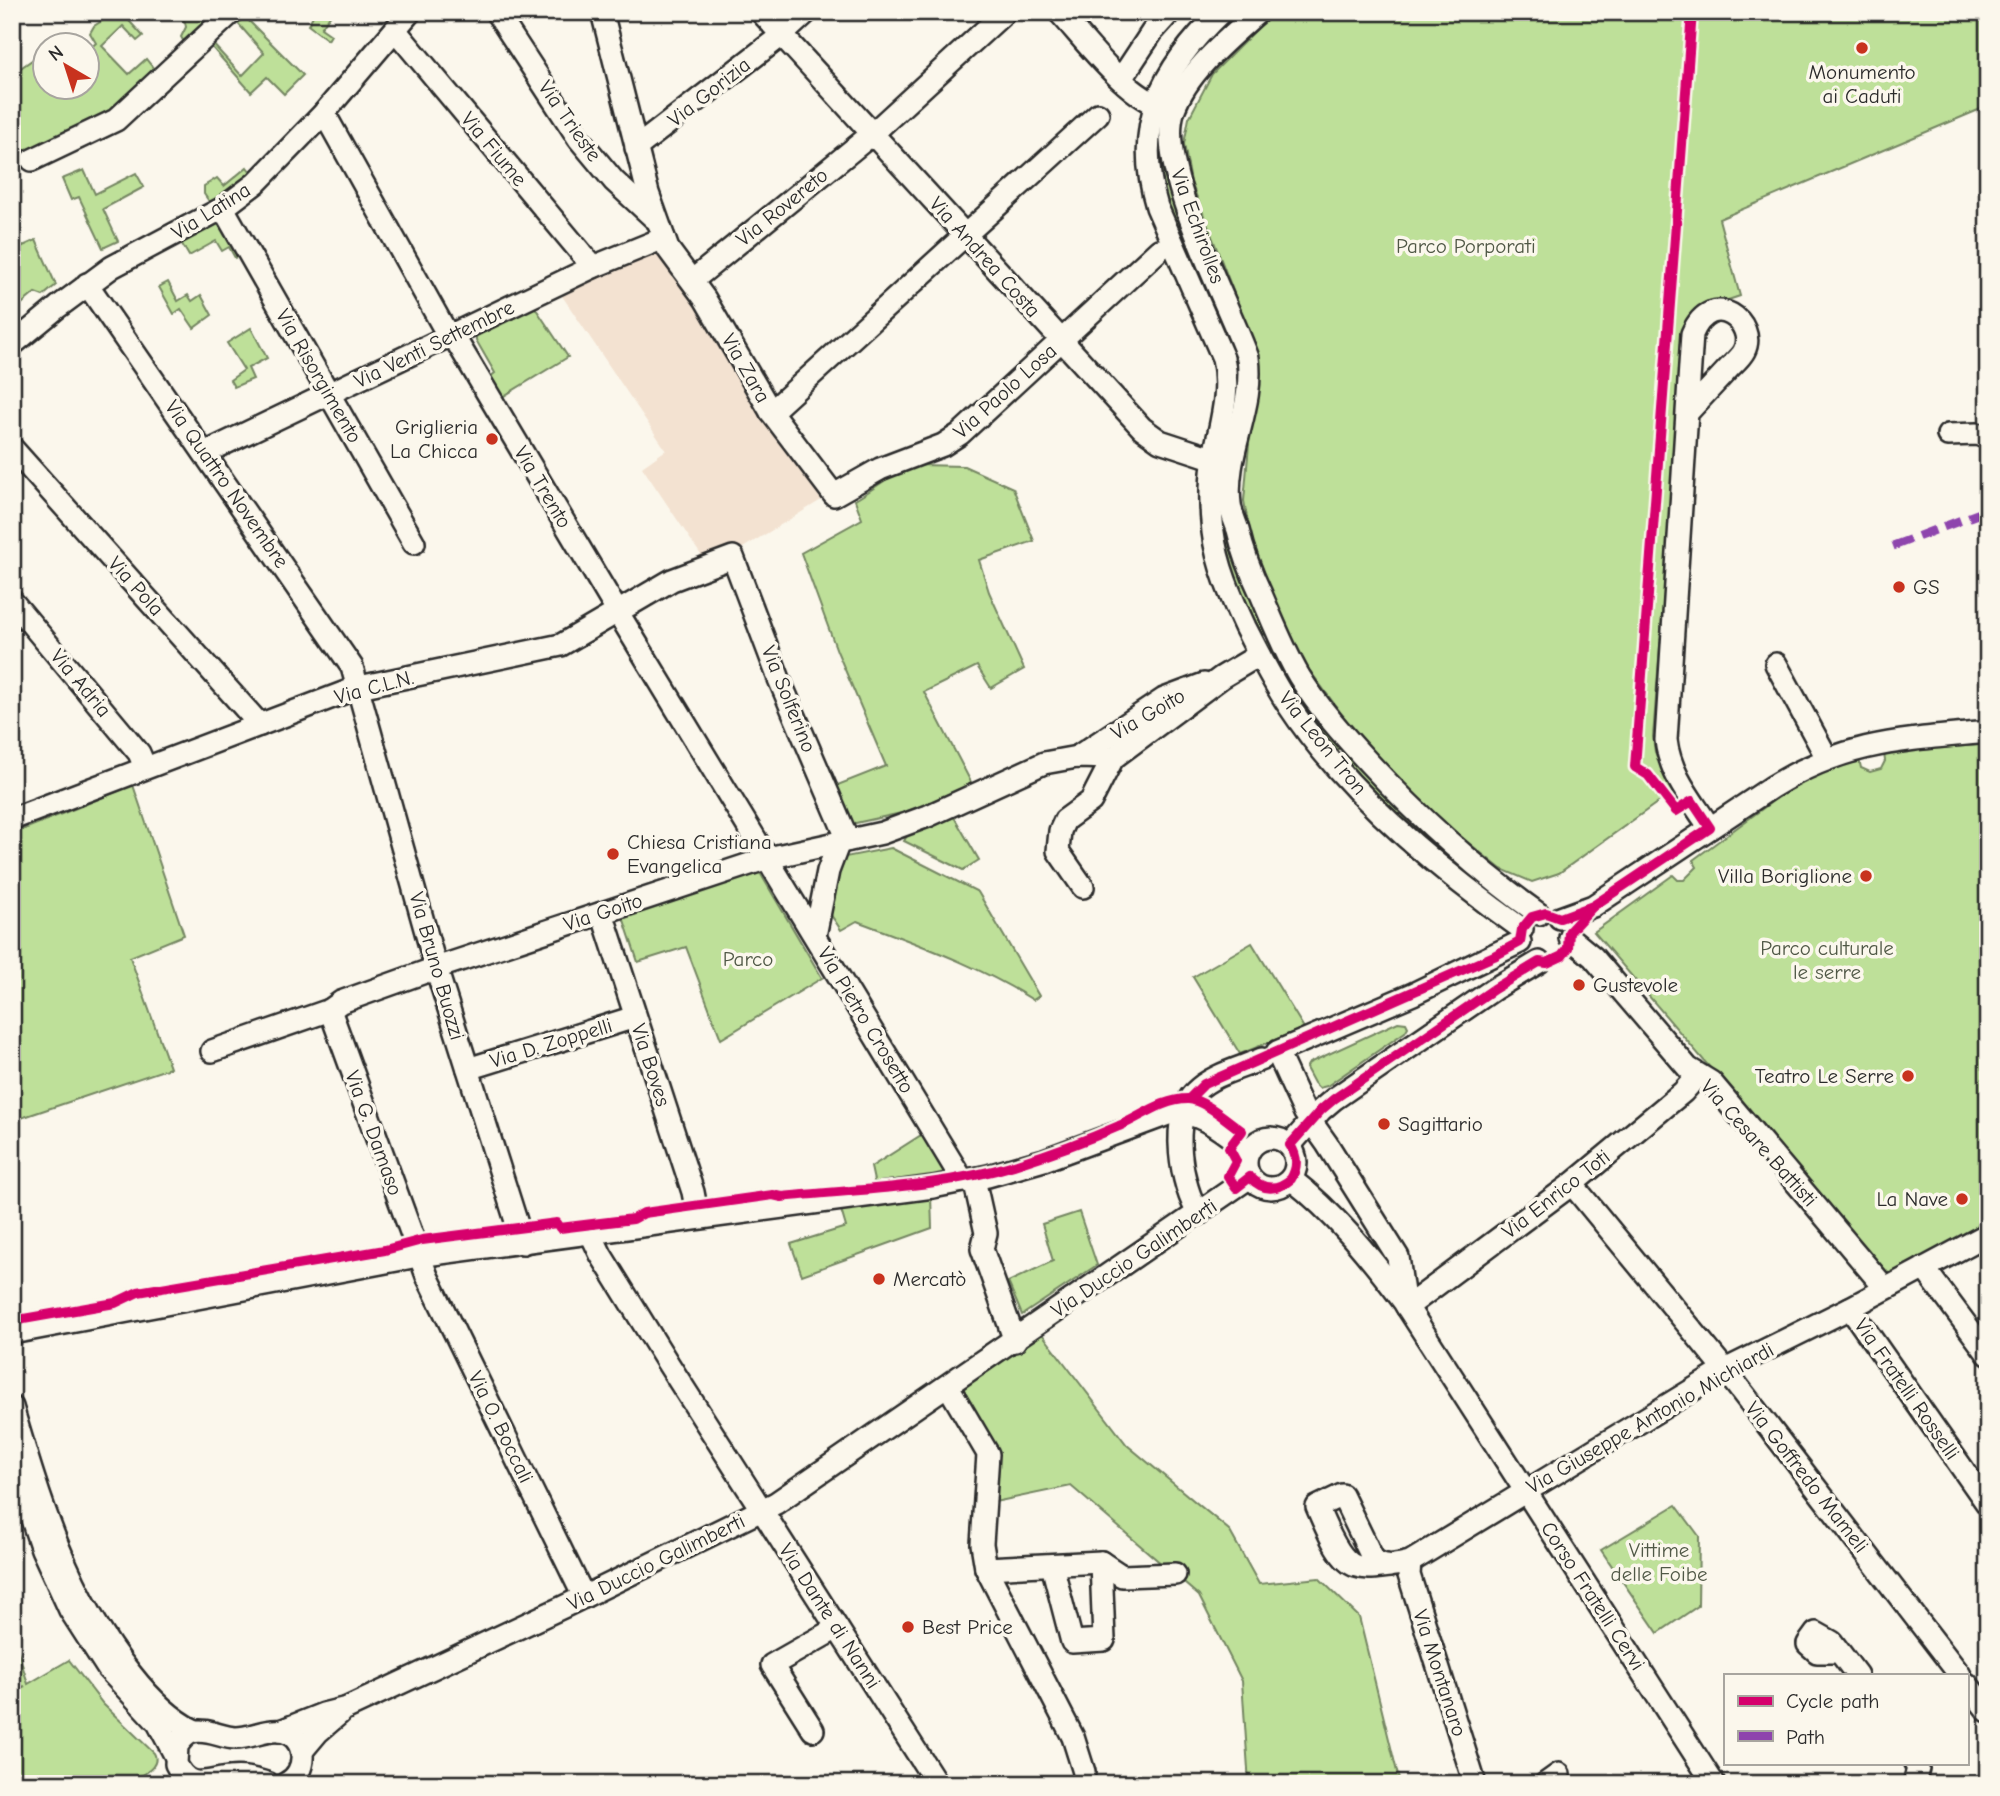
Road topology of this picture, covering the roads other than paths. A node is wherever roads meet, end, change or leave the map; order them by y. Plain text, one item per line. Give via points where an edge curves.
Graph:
1 (232, 12) edge
2 (410, 12) edge
3 (496, 12) edge
4 (602, 12) edge
5 (761, 12) edge
6 (807, 12) edge
7 (1004, 12) edge
8 (1059, 12) edge
9 (1170, 12) edge
10 (1221, 12) edge
11 (1258, 12) edge
12 (396, 31) junction
13 (782, 35) junction
14 (1121, 79) junction
15 (1164, 107) junction
16 (324, 113) junction
17 (1098, 114) dead end
18 (872, 134) junction
19 (636, 148) junction
20 (32, 160) dead end
21 (223, 208) junction
22 (660, 229) junction
23 (967, 235) junction
24 (1158, 250) dead end
25 (593, 267) junction
26 (693, 280) junction
27 (87, 284) junction
28 (452, 335) junction
29 (1061, 340) junction
30 (12, 345) edge
31 (329, 394) junction
32 (771, 412) junction
33 (1688, 412) dead end
34 (1948, 435) dead end
35 (1988, 438) edge
36 (12, 448) edge
37 (205, 453) junction
38 (1223, 461) junction
39 (834, 495) joint
40 (414, 543) dead end
41 (733, 557) joint
42 (12, 601) edge
43 (617, 611) junction
44 (1259, 655) junction
45 (1776, 664) dead end
46 (1222, 677) junction
47 (359, 688) junction
48 (260, 724) junction
49 (1988, 732) edge
50 (1077, 757) junction
51 (1114, 758) junction
52 (1827, 758) junction
53 (145, 768) junction
54 (12, 819) edge
55 (1710, 828) junction
56 (844, 841) junction
57 (768, 858) junction
58 (1083, 887) dead end
59 (602, 913) junction
60 (1560, 932) junction
61 (815, 936) junction
62 (1526, 945) junction
63 (436, 968) junction
64 (330, 1010) junction
65 (635, 1017) junction
66 (212, 1051) dead end
67 (1262, 1059) dead end
68 (468, 1069) junction
69 (1698, 1075) junction
70 (1185, 1112) junction
71 (1311, 1121) junction
72 (1290, 1145) junction
73 (1249, 1151) junction
74 (1250, 1177) junction
75 (1291, 1179) junction
76 (969, 1180) junction
77 (1572, 1184) junction
78 (1199, 1214) junction
79 (698, 1218) junction
80 (591, 1234) junction
81 (1988, 1234) edge
82 (523, 1243) junction
83 (418, 1256) junction
84 (1924, 1268) junction
85 (1885, 1288) junction
86 (1406, 1304) junction
87 (1850, 1308) junction
88 (12, 1333) edge
89 (1014, 1340) junction
90 (1988, 1354) edge
91 (1725, 1370) junction
92 (948, 1386) junction
93 (12, 1407) edge
94 (12, 1461) edge
95 (1981, 1480) edge
96 (1525, 1492) junction
97 (1988, 1505) edge
98 (762, 1510) junction
99 (1101, 1562) junction
100 (1052, 1564) junction
101 (1400, 1564) joint
102 (986, 1568) junction
103 (1175, 1574) dead end
104 (584, 1597) junction
105 (837, 1628) junction
106 (1839, 1652) dead end
107 (1856, 1674) edge
108 (1959, 1674) edge
109 (1968, 1685) edge
110 (346, 1708) junction
111 (1988, 1711) edge
112 (813, 1730) dead end
113 (195, 1731) junction
114 (280, 1731) junction
115 (302, 1757) junction
116 (1916, 1764) edge
117 (175, 1770) edge
118 (269, 1784) edge
119 (285, 1784) edge
120 (316, 1784) edge
121 (937, 1784) edge
122 (1083, 1784) edge
123 (1475, 1784) edge
124 (1714, 1784) edge
125 (1914, 1784) edge

1 - 20 street via 116,120
2 - 12 street, Via Latina
3 - 22 street, Via Trieste via 579,139
4 - 19 street
5 - 13 street, Via Andrea Costa
6 - 13 street, Via Gorizia
7 - 18 street, Via Rovereto
8 - 14 street
9 - 14 street
10 - 15 street, Via Echirolles via 1170,73
11 - 15 street, Via Echirolles
12 - 16 street, Via Latina
12 - 25 street, Via Fiume
13 - 18 street, Via Andrea Costa
13 - 19 street, Via Gorizia
14 - 15 street
15 - 38 street, Via Echirolles via 1182,194 1251,375 1240,425
16 - 21 street, Via Latina via 256,183
16 - 28 street, Via Trento via 445,330
17 - 23 street
18 - 23 street, Via Andrea Costa
18 - 26 street, Via Rovereto
19 - 22 street
21 - 27 street, Via Latina
21 - 31 street, Via Risorgimento
22 - 25 street, Via Venti Settembre
22 - 26 street, Via Zara via 668,249
23 - 29 street, Via Andrea Costa
23 - 32 street
24 - 29 street, Via Paolo Losa
25 - 28 street, Via Venti Settembre
26 - 32 street, Via Zara
27 - 30 street, Via Latina
27 - 37 street, Via Quattro Novembre
28 - 31 street, Via Venti Settembre
28 - 43 street, Via Trento
29 - 38 street, Via Andrea Costa via 1152,436
29 - 39 street, Via Paolo Losa via 960,434
31 - 37 street, Via Venti Settembre
31 - 40 street, Via Risorgimento
32 - 39 street, Via Zara
33 - 55 street via 1666,740 1675,774
34 - 35 street
36 - 48 street, Via Pola
37 - 47 street, Via Quattro Novembre via 352,667
38 - 44 street, Via Leon Tron via 1211,493 1217,556
38 - 60 street, Via Leon Tron via 1242,549 1300,677 1352,745 1394,789 1443,836
41 - 43 street, Via C.L.N. via 672,580
41 - 56 street, Via Solferino
42 - 53 street, Via Adria via 139,753
43 - 47 street, Via C.L.N. via 561,645
43 - 57 street, Via Trento
44 - 46 street, Via Goito
44 - 62 street, Via Leon Tron via 1290,708 1332,762
45 - 52 street
46 - 50 street, Via Goito via 1164,699
46 - 51 street, Via Goito
47 - 48 street, Via C.L.N.
47 - 63 street, Via Bruno Buozzi
48 - 53 street, Via C.L.N.
49 - 52 street via 1874,744
50 - 51 street, Via Goito
50 - 56 street, Via Goito via 1044,764 882,833
51 - 58 street, Via Goito via 1091,801 1065,820 1060,831 1058,851
52 - 55 street via 1790,776
53 - 54 street, Via C.L.N.
55 - 60 street
56 - 57 street, Via Goito
56 - 61 street via 828,871
57 - 59 street, Via Goito
57 - 61 street, Via Pietro Crosetto
59 - 63 street, Via Goito
59 - 65 street, Via Boves
60 - 62 street via 1532,917
60 - 62 street via 1547,963
60 - 69 street, Via Cesare Battisti via 1574,955 1604,970
61 - 76 street, Via Pietro Crosetto
62 - 71 street via 1493,989 1334,1099
62 - 71 street, Corso Fratelli Cervi via 1277,1052
63 - 64 street, Via Goito
63 - 68 street, Via Bruno Buozzi
64 - 66 street, Via Goito
64 - 83 street, Via G. Damaso
65 - 68 street, Via D. Zoppelli
65 - 79 street, Via Boves
67 - 70 street via 1205,1084 1189,1099
68 - 82 street, Via Bruno Buozzi
69 - 77 street, Via Enrico Toti
69 - 85 street, Via Cesare Battisti via 1711,1082
70 - 73 street
70 - 76 street via 1152,1118 1044,1160
70 - 78 street via 1178,1139 1191,1202
71 - 72 street
71 - 86 street, Corso Fratelli Cervi via 1398,1257
72 - 73 street via 1272,1138 1259,1141
72 - 75 street via 1297,1162
73 - 74 street
74 - 75 street via 1256,1184 1275,1189
74 - 78 street, Via Duccio Galimberti
75 - 86 street, Corso Fratelli Cervi via 1330,1214
76 - 79 street
76 - 89 street, Via Pietro Crosetto via 986,1233 982,1249
77 - 86 street, Via Enrico Toti
77 - 91 street, Via Goffredo Mameli
78 - 89 street, Via Duccio Galimberti
79 - 80 street
80 - 82 street
80 - 98 street, Via Dante di Nanni
81 - 84 street, Via Giuseppe Antonio Michiardi
82 - 83 street
83 - 88 street
83 - 104 street, Via O. Boccali
84 - 85 street, Via Giuseppe Antonio Michiardi
84 - 90 street
85 - 87 street, Via Giuseppe Antonio Michiardi
86 - 96 street, Corso Fratelli Cervi
87 - 91 street, Via Giuseppe Antonio Michiardi
87 - 95 street, Via Fratelli Rosselli
89 - 92 street, Via Duccio Galimberti
91 - 96 street, Via Giuseppe Antonio Michiardi
91 - 108 street, Via Goffredo Mameli
92 - 98 street, Via Duccio Galimberti
92 - 102 street via 988,1454 982,1544
93 - 113 street via 53,1537 96,1624 138,1683 176,1720
94 - 117 street via 42,1549 70,1610 108,1669 158,1723
95 - 97 street, Via Fratelli Rosselli
96 - 101 street, Via Giuseppe Antonio Michiardi
96 - 124 street, Corso Fratelli Cervi
98 - 104 street, Via Duccio Galimberti
98 - 105 street, Via Dante di Nanni
99 - 100 street
99 - 100 street via 1104,1640 1072,1642
99 - 103 street via 1122,1576
100 - 102 street
101 - 123 street, Via Montanaro via 1409,1575
102 - 122 street via 1073,1737
104 - 110 street, Via Duccio Galimberti
105 - 112 street via 772,1665
105 - 121 street, Via Dante di Nanni
106 - 107 street
109 - 111 street
110 - 114 street, Via Duccio Galimberti
110 - 115 street, Via Duccio Galimberti
113 - 114 street, Via Duccio Galimberti via 232,1738
113 - 117 street via 180,1740
114 - 115 street via 296,1740
115 - 119 street, Via Duccio Galimberti via 297,1776
115 - 120 street
116 - 125 street
117 - 118 street via 198,1784 244,1777

